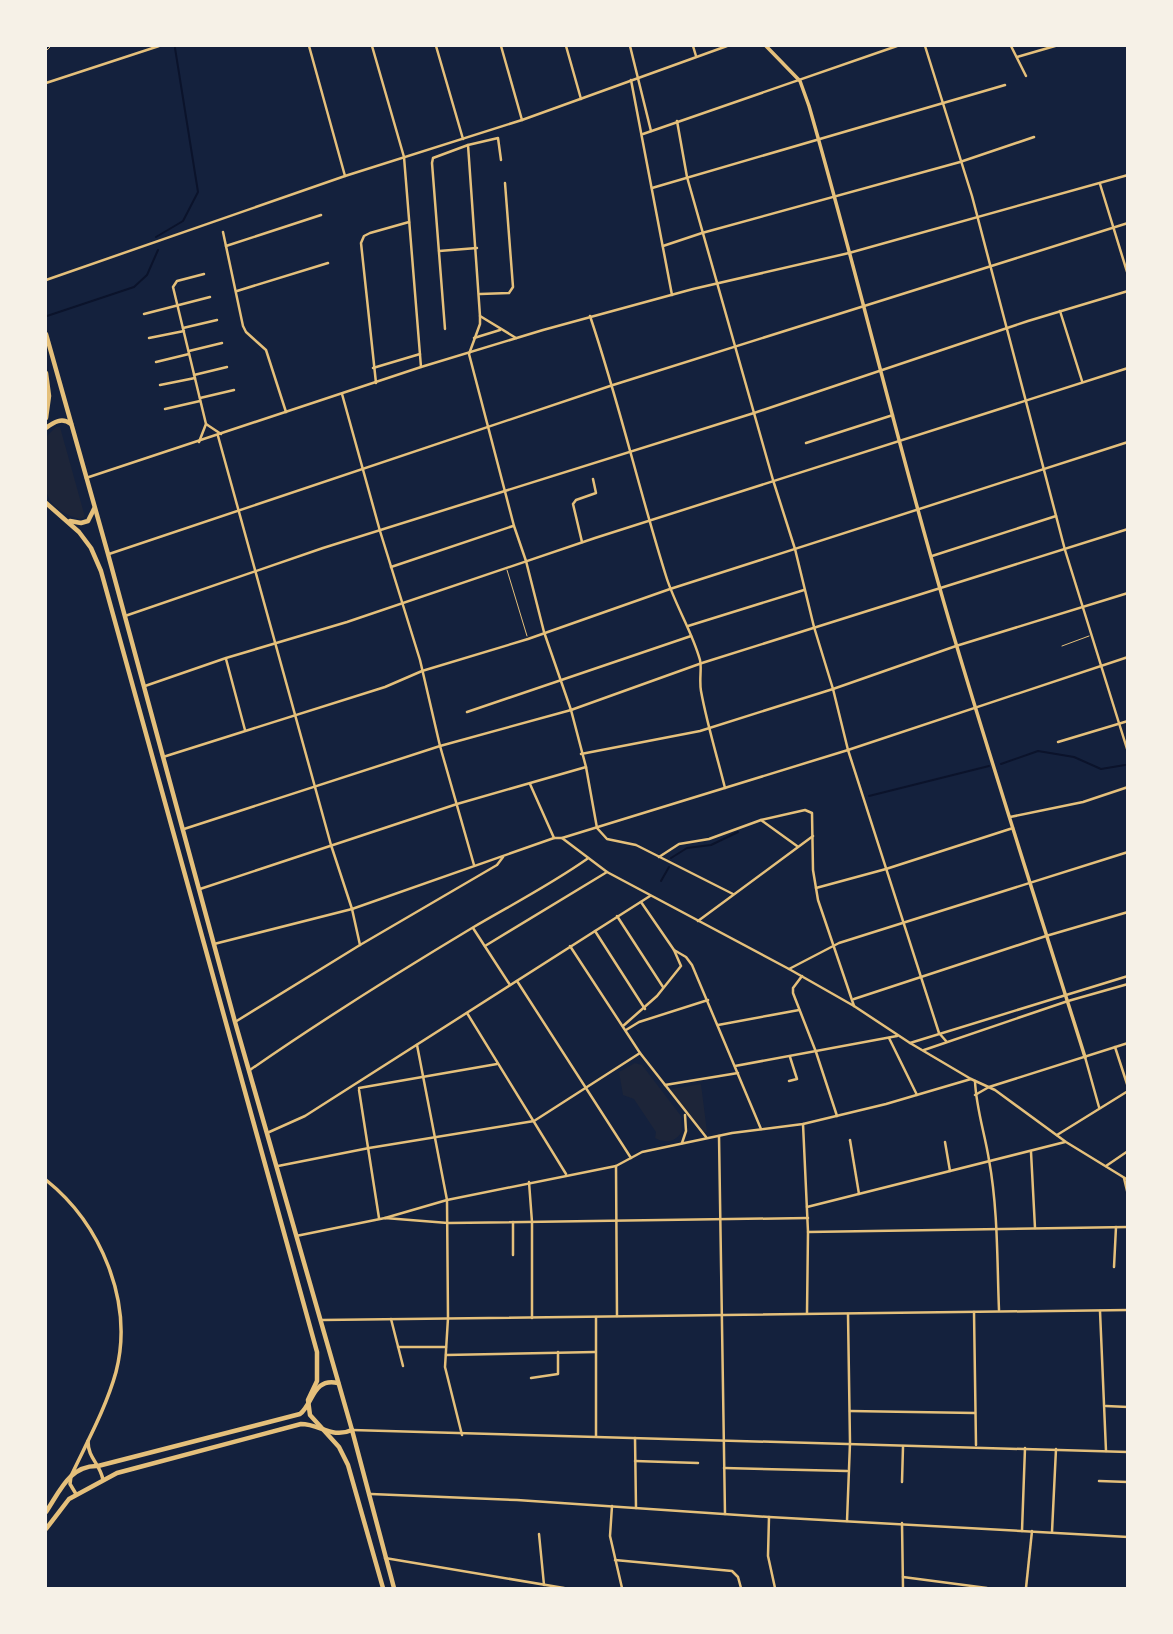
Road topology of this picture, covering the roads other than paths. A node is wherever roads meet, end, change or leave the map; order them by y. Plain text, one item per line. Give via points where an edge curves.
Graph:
1 (51, 46) edge
2 (159, 46) edge
3 (309, 46) edge
4 (372, 46) edge
5 (436, 46) edge
6 (501, 46) edge
7 (566, 46) edge
8 (630, 46) edge
9 (693, 46) edge
10 (727, 46) edge
11 (897, 46) edge
12 (925, 46) edge
13 (1011, 46) edge
14 (1055, 46) edge
15 (768, 47) edge
16 (46, 51) edge
17 (696, 56) junction
18 (1017, 57) junction
19 (1026, 76) dead end
20 (639, 77) junction
21 (631, 80) junction
22 (800, 81) junction
23 (46, 83) edge
24 (1005, 85) dead end
25 (580, 99) junction
26 (943, 104) junction
27 (522, 120) junction
28 (677, 121) junction
29 (651, 131) junction
30 (643, 134) junction
31 (1034, 137) dead end
32 (463, 139) junction
33 (819, 140) junction
34 (468, 145) junction
35 (404, 157) junction
36 (501, 160) dead end
37 (960, 162) junction
38 (1128, 175) edge
39 (345, 176) junction
40 (687, 177) junction
41 (506, 183) dead end
42 (1100, 183) junction
43 (652, 188) junction
44 (834, 198) junction
45 (321, 215) dead end
46 (977, 218) junction
47 (409, 222) junction
48 (1128, 223) edge
49 (1114, 227) junction
50 (223, 232) dead end
51 (702, 233) junction
52 (226, 246) junction
53 (663, 247) junction
54 (477, 248) junction
55 (439, 251) junction
56 (849, 253) junction
57 (328, 263) dead end
58 (989, 265) junction
59 (204, 274) dead end
60 (1128, 275) edge
61 (46, 280) edge
62 (717, 284) junction
63 (1128, 291) edge
64 (237, 292) junction
65 (480, 295) junction
66 (672, 295) junction
67 (210, 297) dead end
68 (178, 306) junction
69 (863, 306) junction
70 (1060, 311) junction
71 (144, 314) dead end
72 (480, 316) junction
73 (590, 316) junction
74 (217, 320) dead end
75 (1005, 328) junction
76 (445, 329) dead end
77 (184, 330) junction
78 (500, 330) junction
79 (46, 334) edge
80 (149, 338) dead end
81 (474, 338) junction
82 (516, 338) junction
83 (222, 343) dead end
84 (734, 346) junction
85 (189, 352) junction
86 (420, 354) junction
87 (469, 354) junction
88 (156, 362) dead end
89 (227, 367) dead end
90 (373, 368) junction
91 (421, 368) junction
92 (1128, 368) edge
93 (879, 371) junction
94 (46, 373) edge
95 (194, 376) junction
96 (1082, 382) junction
97 (376, 383) junction
98 (160, 385) dead end
99 (613, 385) junction
100 (234, 390) dead end
101 (342, 394) junction
102 (1027, 399) junction
103 (200, 400) junction
104 (165, 409) dead end
105 (286, 412) junction
106 (754, 413) junction
107 (893, 415) junction
108 (46, 418) edge
109 (206, 424) junction
110 (72, 425) junction
111 (488, 427) junction
112 (46, 428) edge
113 (219, 435) junction
114 (899, 441) junction
115 (200, 442) junction
116 (1128, 442) edge
117 (806, 443) dead end
118 (631, 451) junction
119 (362, 467) junction
120 (1045, 468) junction
121 (85, 479) junction
122 (593, 479) dead end
123 (773, 480) junction
124 (504, 490) junction
125 (46, 503) edge
126 (94, 508) junction
127 (919, 510) junction
128 (238, 511) junction
129 (1057, 516) junction
130 (65, 519) junction
131 (649, 520) junction
132 (514, 526) junction
133 (1128, 529) edge
134 (380, 531) junction
135 (582, 542) junction
136 (795, 549) junction
137 (1065, 550) junction
138 (108, 554) junction
139 (932, 556) junction
140 (526, 561) junction
141 (391, 567) junction
142 (506, 567) junction
143 (255, 572) junction
144 (670, 589) junction
145 (941, 589) junction
146 (804, 590) junction
147 (1128, 593) edge
148 (401, 603) junction
149 (1084, 607) junction
150 (124, 616) junction
151 (688, 626) junction
152 (814, 627) junction
153 (544, 632) junction
154 (691, 636) junction
155 (1091, 636) junction
156 (528, 639) junction
157 (274, 644) junction
158 (956, 646) junction
159 (1062, 646) dead end
160 (1128, 657) edge
161 (226, 658) junction
162 (702, 663) junction
163 (1101, 666) junction
164 (422, 671) junction
165 (560, 679) junction
166 (144, 687) junction
167 (833, 689) junction
168 (975, 707) junction
169 (571, 710) junction
170 (467, 712) dead end
171 (295, 716) junction
172 (1128, 721) edge
173 (1119, 724) junction
174 (708, 728) junction
175 (245, 730) junction
176 (1058, 742) dead end
177 (440, 746) junction
178 (848, 750) junction
179 (1128, 752) edge
180 (582, 754) junction
181 (163, 757) junction
182 (586, 767) junction
183 (530, 784) junction
184 (317, 787) junction
185 (1128, 787) edge
186 (726, 789) junction
187 (457, 804) junction
188 (1010, 817) junction
189 (761, 820) junction
190 (597, 828) junction
191 (1013, 828) junction
192 (183, 830) junction
193 (813, 836) junction
194 (554, 838) junction
195 (562, 838) junction
196 (331, 845) junction
197 (797, 846) junction
198 (1128, 852) edge
199 (505, 855) junction
200 (659, 857) junction
201 (587, 859) junction
202 (474, 865) junction
203 (886, 869) junction
204 (607, 872) junction
205 (1028, 882) junction
206 (816, 888) junction
207 (200, 889) junction
208 (733, 894) junction
209 (650, 896) junction
210 (641, 902) junction
211 (352, 909) junction
212 (1128, 912) edge
213 (617, 916) junction
214 (698, 921) junction
215 (903, 921) junction
216 (473, 928) junction
217 (595, 931) junction
218 (1046, 936) junction
219 (214, 944) junction
220 (360, 945) junction
221 (485, 946) junction
222 (570, 946) junction
223 (832, 946) junction
224 (674, 950) junction
225 (789, 969) junction
226 (803, 976) junction
227 (1128, 976) edge
228 (921, 977) junction
229 (1114, 980) junction
230 (517, 981) junction
231 (1128, 984) edge
232 (510, 985) junction
233 (664, 988) junction
234 (1116, 988) junction
235 (1066, 995) junction
236 (853, 999) junction
237 (708, 1000) junction
238 (1068, 1001) junction
239 (854, 1006) junction
240 (645, 1009) junction
241 (1022, 1009) junction
242 (799, 1010) junction
243 (467, 1013) junction
244 (1025, 1016) junction
245 (988, 1020) junction
246 (235, 1022) junction
247 (718, 1025) junction
248 (991, 1027) junction
249 (624, 1028) junction
250 (939, 1033) junction
251 (899, 1035) junction
252 (889, 1038) junction
253 (946, 1041) junction
254 (910, 1043) junction
255 (1128, 1044) edge
256 (417, 1045) junction
257 (1115, 1047) junction
258 (924, 1050) junction
259 (816, 1052) junction
260 (640, 1053) junction
261 (1085, 1056) junction
262 (790, 1057) junction
263 (497, 1064) junction
264 (736, 1066) junction
265 (250, 1070) junction
266 (738, 1073) junction
267 (424, 1077) junction
268 (973, 1080) junction
269 (789, 1081) dead end
270 (356, 1084) junction
271 (665, 1086) junction
272 (989, 1087) junction
273 (359, 1088) junction
274 (586, 1088) junction
275 (1128, 1089) edge
276 (975, 1095) junction
277 (917, 1096) junction
278 (1098, 1107) junction
279 (684, 1112) junction
280 (837, 1116) junction
281 (534, 1121) junction
282 (803, 1124) junction
283 (761, 1129) junction
284 (267, 1133) junction
285 (1057, 1135) junction
286 (719, 1136) junction
287 (434, 1138) junction
288 (707, 1138) junction
289 (850, 1140) dead end
290 (945, 1142) dead end
291 (1066, 1142) junction
292 (682, 1144) junction
293 (369, 1148) junction
294 (1128, 1151) edge
295 (1031, 1152) junction
296 (631, 1158) junction
297 (989, 1162) junction
298 (277, 1166) junction
299 (616, 1166) junction
300 (1106, 1166) junction
301 (950, 1171) junction
302 (567, 1175) junction
303 (1126, 1178) edge
304 (46, 1180) edge
305 (529, 1182) junction
306 (859, 1194) junction
307 (1128, 1195) edge
308 (447, 1200) junction
309 (807, 1207) junction
310 (385, 1218) junction
311 (721, 1218) junction
312 (808, 1218) junction
313 (379, 1219) junction
314 (616, 1219) junction
315 (513, 1222) junction
316 (532, 1222) junction
317 (448, 1223) junction
318 (1116, 1227) junction
319 (1128, 1227) edge
320 (1035, 1228) junction
321 (996, 1229) junction
322 (808, 1232) junction
323 (296, 1236) junction
324 (513, 1255) dead end
325 (1114, 1267) dead end
326 (1100, 1310) junction
327 (1128, 1310) edge
328 (999, 1311) junction
329 (974, 1312) junction
330 (807, 1314) junction
331 (848, 1314) junction
332 (723, 1316) junction
333 (596, 1317) junction
334 (617, 1317) junction
335 (391, 1318) junction
336 (448, 1318) junction
337 (532, 1318) junction
338 (320, 1320) junction
339 (398, 1347) junction
340 (446, 1347) junction
341 (558, 1352) junction
342 (595, 1352) junction
343 (446, 1355) junction
344 (403, 1366) dead end
345 (531, 1378) dead end
346 (338, 1383) junction
347 (308, 1399) junction
348 (1106, 1406) junction
349 (1128, 1407) edge
350 (850, 1411) junction
351 (975, 1413) junction
352 (320, 1428) junction
353 (352, 1430) junction
354 (462, 1435) junction
355 (596, 1437) junction
356 (89, 1438) junction
357 (635, 1438) junction
358 (723, 1441) junction
359 (850, 1444) junction
360 (903, 1446) junction
361 (976, 1447) junction
362 (1025, 1448) junction
363 (1056, 1449) junction
364 (1106, 1451) junction
365 (1128, 1452) edge
366 (635, 1461) junction
367 (698, 1463) dead end
368 (98, 1466) junction
369 (724, 1468) junction
370 (849, 1471) junction
371 (71, 1476) junction
372 (103, 1480) junction
373 (1100, 1481) dead end
374 (902, 1482) dead end
375 (1128, 1482) edge
376 (76, 1494) junction
377 (368, 1494) junction
378 (612, 1506) junction
379 (636, 1508) junction
380 (46, 1512) edge
381 (725, 1514) junction
382 (769, 1517) junction
383 (846, 1521) junction
384 (902, 1523) junction
385 (46, 1529) edge
386 (1022, 1531) junction
387 (1032, 1531) junction
388 (1052, 1532) junction
389 (539, 1534) dead end
390 (1128, 1537) edge
391 (385, 1558) junction
392 (615, 1560) junction
393 (903, 1577) junction
394 (544, 1585) junction
395 (956, 1586) edge
396 (383, 1588) edge
397 (394, 1588) edge
398 (564, 1588) edge
399 (622, 1588) edge
400 (741, 1588) edge
401 (775, 1588) edge
402 (903, 1588) edge
403 (987, 1588) edge
404 (1026, 1588) edge

1 - 16 lane
2 - 23 street
3 - 39 street
4 - 35 street
5 - 32 street
6 - 27 street
7 - 25 street
8 - 20 street
9 - 17 street
10 - 17 street
11 - 22 street
12 - 26 street
13 - 18 street
14 - 18 street
15 - 22 street
17 - 20 street
18 - 19 street
20 - 21 street
20 - 29 street
21 - 25 street
21 - 30 street
22 - 28 street
22 - 33 street
24 - 26 street
25 - 27 street
26 - 33 street
26 - 37 street
27 - 32 street
28 - 29 street
28 - 40 street
29 - 30 street
30 - 43 street
31 - 37 street
32 - 35 street
33 - 40 street
33 - 44 street
34 - 36 street via 498,138
34 - 54 street
34 - 55 street via 433,158
35 - 39 street
35 - 47 street
37 - 44 street
37 - 46 street
38 - 42 street
39 - 61 street
40 - 43 street
40 - 51 street
41 - 65 street via 513,287 509,293
42 - 46 street
42 - 49 street
43 - 53 street
44 - 51 street
44 - 56 street
45 - 52 street
46 - 56 street
46 - 58 street
47 - 86 street
47 - 90 street via 370,233 360,247
48 - 49 street
49 - 58 street
49 - 60 street
50 - 52 street
51 - 53 street
51 - 62 street
52 - 64 street
53 - 66 street
54 - 55 street
54 - 65 street
55 - 76 street
56 - 62 street
56 - 69 street
57 - 64 street
58 - 69 street
58 - 75 street
59 - 68 street via 174,283
62 - 66 street
62 - 84 street
63 - 70 street
64 - 105 street via 245,330 266,350
65 - 72 street
66 - 73 street
67 - 68 street
68 - 71 street
68 - 77 street
69 - 84 street
69 - 93 street
70 - 75 street
70 - 96 street
72 - 78 street
72 - 81 street
73 - 82 street
73 - 99 street
74 - 77 street
75 - 93 street
75 - 102 street
77 - 80 street
77 - 85 street
78 - 81 street
78 - 82 street
79 - 110 main road
81 - 87 street
82 - 87 street
83 - 85 street
84 - 99 street
84 - 106 street
85 - 88 street
85 - 95 street
86 - 90 street
86 - 91 street
87 - 91 street
87 - 111 street
89 - 95 street
90 - 97 street
91 - 97 street
92 - 96 street
93 - 106 street
93 - 107 street
94 - 108 main road
95 - 98 street
95 - 103 street
96 - 102 street
97 - 101 street
99 - 111 street
99 - 118 street
100 - 103 street
101 - 105 street
101 - 119 street
102 - 114 street
102 - 120 street
103 - 104 street
103 - 109 street
105 - 113 street
106 - 118 street
106 - 123 street
107 - 114 street
107 - 117 street
109 - 113 street
109 - 115 street
110 - 112 main road via 57,421
110 - 121 main road
111 - 119 street
111 - 124 street
113 - 115 street
113 - 128 street
114 - 123 street
114 - 127 street
115 - 121 street
116 - 120 street
118 - 124 street
118 - 131 street
119 - 128 street
119 - 134 street
120 - 127 street
120 - 129 street
121 - 126 main road
122 - 135 street via 596,493 573,504
123 - 131 street
123 - 136 street
124 - 132 street
124 - 134 street
125 - 130 main road
126 - 130 main road via 85,522
126 - 138 main road
127 - 136 street
127 - 139 street
128 - 138 street
128 - 143 street
129 - 137 street
129 - 139 street
130 - 347 main road via 86,541 101,571 308,1318 319,1365
131 - 135 street
131 - 144 street
132 - 140 street
132 - 141 street
133 - 137 street
134 - 141 street
134 - 143 street
135 - 140 street
136 - 144 street
136 - 146 street
137 - 145 street
137 - 149 street
138 - 150 main road
139 - 145 street
140 - 142 street
140 - 153 street
141 - 148 street
142 - 148 street
142 - 156 lane
143 - 150 street
143 - 157 street
144 - 151 street
144 - 153 street
145 - 152 street
145 - 158 street
146 - 151 street
146 - 152 street
147 - 149 street
148 - 157 street
148 - 164 street
149 - 155 street
149 - 158 street
150 - 166 main road
151 - 154 street
152 - 162 street
152 - 167 street
153 - 156 street
153 - 165 street
154 - 162 street
154 - 165 street
155 - 159 lane
155 - 163 street
156 - 164 street
157 - 161 street
157 - 171 street
158 - 167 street
158 - 168 street
160 - 163 street
161 - 166 street
161 - 175 street
162 - 169 street
162 - 174 street via 699,677
163 - 168 street
163 - 173 street
164 - 171 street
164 - 177 street
165 - 169 street
165 - 170 street
166 - 181 main road
167 - 174 street
167 - 178 street
168 - 178 street
168 - 188 street
169 - 177 street
169 - 180 street
171 - 175 street
171 - 184 street
172 - 173 street
173 - 176 street
173 - 179 street
174 - 180 street
174 - 186 street
175 - 181 street
177 - 184 street
177 - 187 street
178 - 186 street
178 - 203 street
180 - 182 street
181 - 192 main road
182 - 183 street
182 - 190 street
183 - 187 street
183 - 194 street
184 - 192 street
184 - 196 street
185 - 188 street
186 - 190 street
187 - 196 street
187 - 202 street
188 - 191 street
189 - 193 street via 805,810 814,819
189 - 197 street
189 - 200 street via 709,839 679,844
190 - 195 street
190 - 200 street via 607,839 627,841
191 - 203 street
191 - 205 street
192 - 207 main road
193 - 197 street
193 - 206 street
194 - 195 street
194 - 199 street
195 - 201 street
196 - 207 street
196 - 211 street
197 - 208 street
198 - 205 street
199 - 202 street
199 - 220 street via 497,866
200 - 208 street
201 - 204 street
201 - 216 street
202 - 211 street
203 - 206 street
203 - 215 street
204 - 209 street
204 - 221 street
205 - 215 street
205 - 218 street
206 - 223 street
207 - 219 main road
208 - 214 street
209 - 210 street
209 - 214 street
210 - 213 street
210 - 224 street
211 - 219 street
211 - 220 street
212 - 218 street
213 - 217 street
213 - 233 street
214 - 225 street
215 - 223 street
215 - 228 street
216 - 221 street
216 - 265 street
217 - 222 street
217 - 240 street
218 - 228 street
218 - 235 street
219 - 246 main road
220 - 246 street
221 - 232 street
222 - 230 street
222 - 249 street
223 - 225 street
223 - 236 street
224 - 233 street via 681,966
224 - 237 street via 689,961
225 - 226 street
226 - 239 street
226 - 242 street via 793,990
227 - 229 street
228 - 236 street
228 - 250 street
229 - 234 street
229 - 235 street
230 - 232 street
230 - 274 street
231 - 234 street
232 - 243 street
233 - 240 street
234 - 238 street
235 - 238 street
235 - 241 street
236 - 239 street
237 - 247 street
237 - 249 street
238 - 244 street
238 - 261 street
239 - 251 street
240 - 249 street
241 - 244 street
241 - 245 street
242 - 247 street
242 - 259 street
243 - 256 street
243 - 263 street
244 - 248 street
245 - 248 street
245 - 250 street
246 - 265 main road
247 - 264 street
248 - 253 street
249 - 260 street
250 - 253 street
250 - 254 street
251 - 252 street
251 - 254 street
252 - 259 street
252 - 277 street
253 - 258 street
254 - 258 street
255 - 257 street
256 - 267 street
256 - 270 street
257 - 261 street
257 - 275 street
258 - 268 street
259 - 262 street
259 - 280 street
260 - 271 street
260 - 274 street
261 - 272 street
261 - 278 street
262 - 264 street
262 - 269 street via 797,1079
263 - 267 street
263 - 281 street
264 - 266 street
265 - 284 main road
266 - 271 street
266 - 283 street
267 - 273 street
267 - 287 street
268 - 272 street
268 - 276 street
268 - 277 street
270 - 273 street
270 - 284 street
271 - 279 street
272 - 276 street
272 - 285 street
273 - 293 street
274 - 281 street
274 - 296 street
275 - 278 street
276 - 297 street
277 - 280 street
278 - 285 street
279 - 288 street
279 - 292 street
280 - 282 street
281 - 287 street
281 - 302 street
282 - 283 street
282 - 309 street
283 - 286 street
284 - 298 main road
285 - 291 street
286 - 288 street
286 - 311 street
287 - 293 street
287 - 308 street
288 - 292 street
289 - 306 street
290 - 301 street
291 - 295 street
291 - 300 street
292 - 296 street
293 - 298 street
293 - 313 street
294 - 300 street
295 - 297 street
295 - 320 street
296 - 299 street
297 - 301 street
297 - 321 street
298 - 323 main road
299 - 302 street
299 - 314 street
300 - 303 street
301 - 306 street
302 - 305 street
303 - 307 street
304 - 356 street via 91,1230 110,1269 118,1302 118,1360 108,1397
305 - 308 street
305 - 316 street
306 - 309 street
308 - 310 street
308 - 317 street
309 - 312 street
310 - 313 street
310 - 317 street
311 - 312 street
311 - 314 street
311 - 332 street
312 - 322 street
313 - 323 street
314 - 316 street
314 - 334 street
315 - 316 street
315 - 317 street
315 - 324 street
316 - 337 street
317 - 336 street
318 - 319 street
318 - 320 street
318 - 325 street
320 - 321 street
321 - 322 street
321 - 328 street
322 - 330 street
323 - 338 main road
326 - 327 street
326 - 328 street
326 - 348 street
328 - 329 street
329 - 331 street
329 - 351 street
330 - 331 street
330 - 332 street
331 - 350 street
332 - 334 street
332 - 358 street
333 - 334 street
333 - 337 street
333 - 342 street
335 - 336 street
335 - 338 street
335 - 339 street
336 - 337 street
336 - 340 street
338 - 346 main road
339 - 340 street
339 - 344 street
340 - 343 street
341 - 342 street
341 - 343 street
341 - 345 street via 558,1374
342 - 355 street
343 - 354 street via 445,1372
346 - 347 main road via 321,1386
346 - 353 main road
347 - 352 main road via 310,1415
347 - 368 main road via 300,1414
348 - 349 street
348 - 364 street
350 - 351 street
350 - 359 street
351 - 361 street
352 - 353 main road via 338,1434
352 - 372 main road via 301,1424 134,1467
352 - 396 main road via 339,1447 348,1465
353 - 354 street
353 - 377 main road
354 - 355 street
355 - 357 street
356 - 368 street via 89,1454
356 - 371 street
357 - 358 street
357 - 366 street
358 - 359 street
358 - 369 street
359 - 360 street
359 - 370 street
360 - 361 street
360 - 374 street
361 - 362 street
362 - 363 street
362 - 386 street
363 - 364 street
363 - 388 street
364 - 365 street
366 - 367 street
366 - 379 street
368 - 371 main road via 84,1466
368 - 372 street
369 - 370 street
369 - 381 street
370 - 383 street
371 - 376 street
371 - 380 main road
372 - 376 main road
373 - 375 street
376 - 385 main road
377 - 378 street
377 - 391 main road
378 - 379 street
378 - 392 street via 610,1536
379 - 381 street
381 - 382 street
382 - 383 street
382 - 401 street via 768,1556
383 - 384 street
384 - 386 street
384 - 393 street
386 - 387 street
387 - 388 street
387 - 404 street
388 - 390 street
389 - 394 street
391 - 394 street
391 - 397 main road
392 - 399 street
392 - 400 street via 732,1571
393 - 395 street
393 - 402 street
394 - 398 street
395 - 403 street

